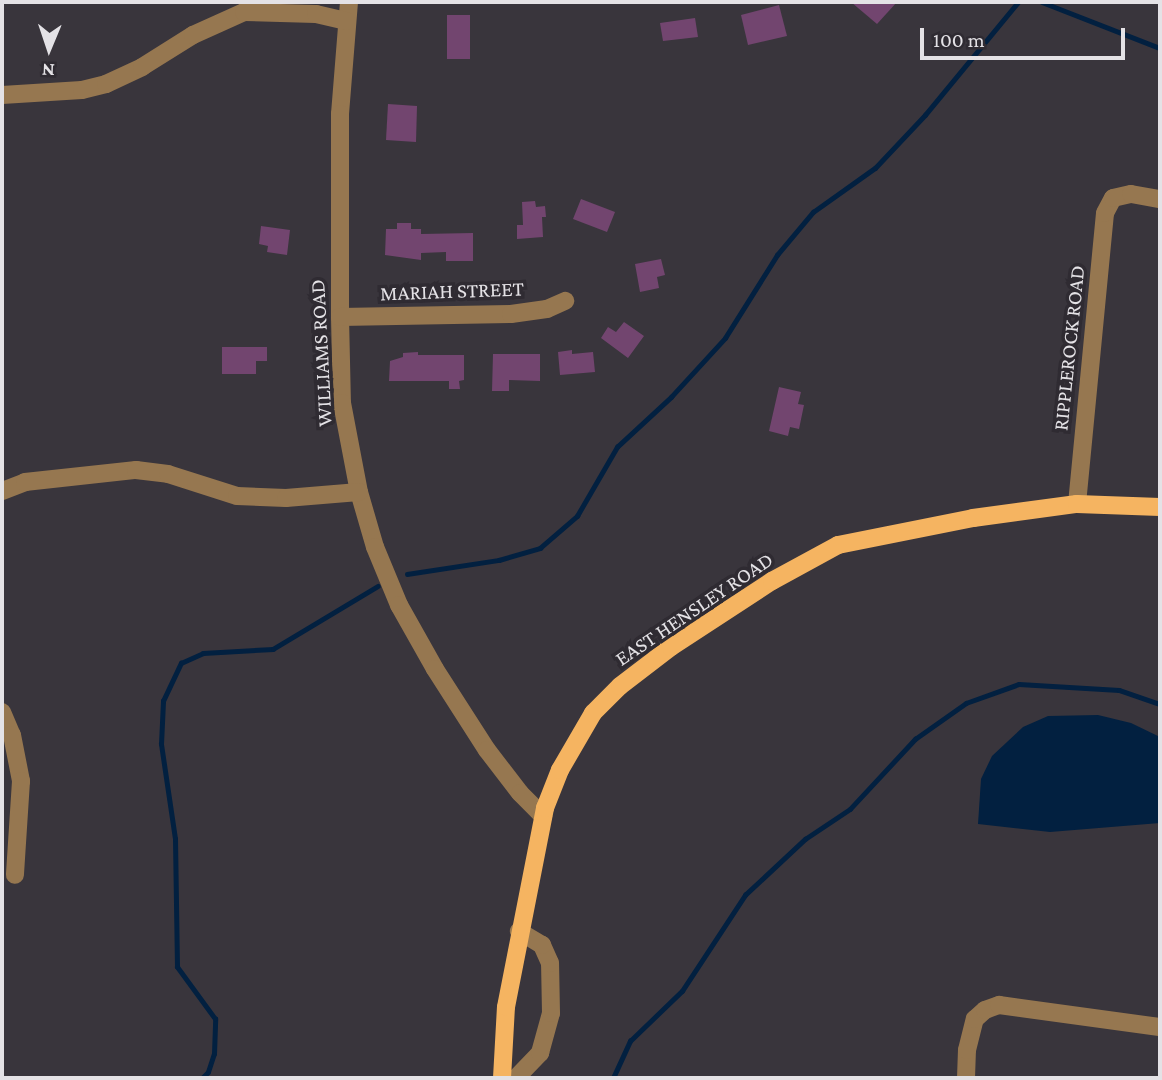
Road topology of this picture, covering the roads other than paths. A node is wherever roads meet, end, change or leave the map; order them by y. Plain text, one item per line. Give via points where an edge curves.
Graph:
1 (349, 2) edge
2 (346, 21) junction
3 (2, 95) edge
4 (1160, 198) edge
5 (565, 301) dead end
6 (340, 317) junction
7 (2, 491) edge
8 (359, 492) junction
9 (1077, 504) junction
10 (1160, 507) edge
11 (2, 712) edge
12 (543, 816) junction
13 (15, 875) dead end
14 (519, 930) junction
15 (1160, 1027) edge
16 (502, 1078) edge
17 (516, 1078) edge
18 (967, 1078) edge

1 - 2 street, WILLIAMS ROAD
2 - 3 street via 316,14 244,12 106,84
2 - 6 street, WILLIAMS ROAD via 340,114
4 - 9 street, RIPPLEROCK ROAD via 1131,194 1113,198 1105,213
5 - 6 street, MARIAH STREET via 547,309 510,314
6 - 8 street, WILLIAMS ROAD via 342,403
7 - 8 street via 25,482 136,470 168,474 237,496 286,498
8 - 12 street, WILLIAMS ROAD via 399,605 435,669 487,750
9 - 10 main road, EAST HENSLEY ROAD
9 - 12 main road, EAST HENSLEY ROAD via 973,517 858,539 826,550 772,581 671,647 593,713 560,770
11 - 13 street via 21,780
12 - 14 main road, EAST HENSLEY ROAD
14 - 16 main road, EAST HENSLEY ROAD via 506,1007
14 - 17 street via 542,945 550,963 551,1013 540,1053
15 - 18 street via 999,1005 975,1019 967,1050

